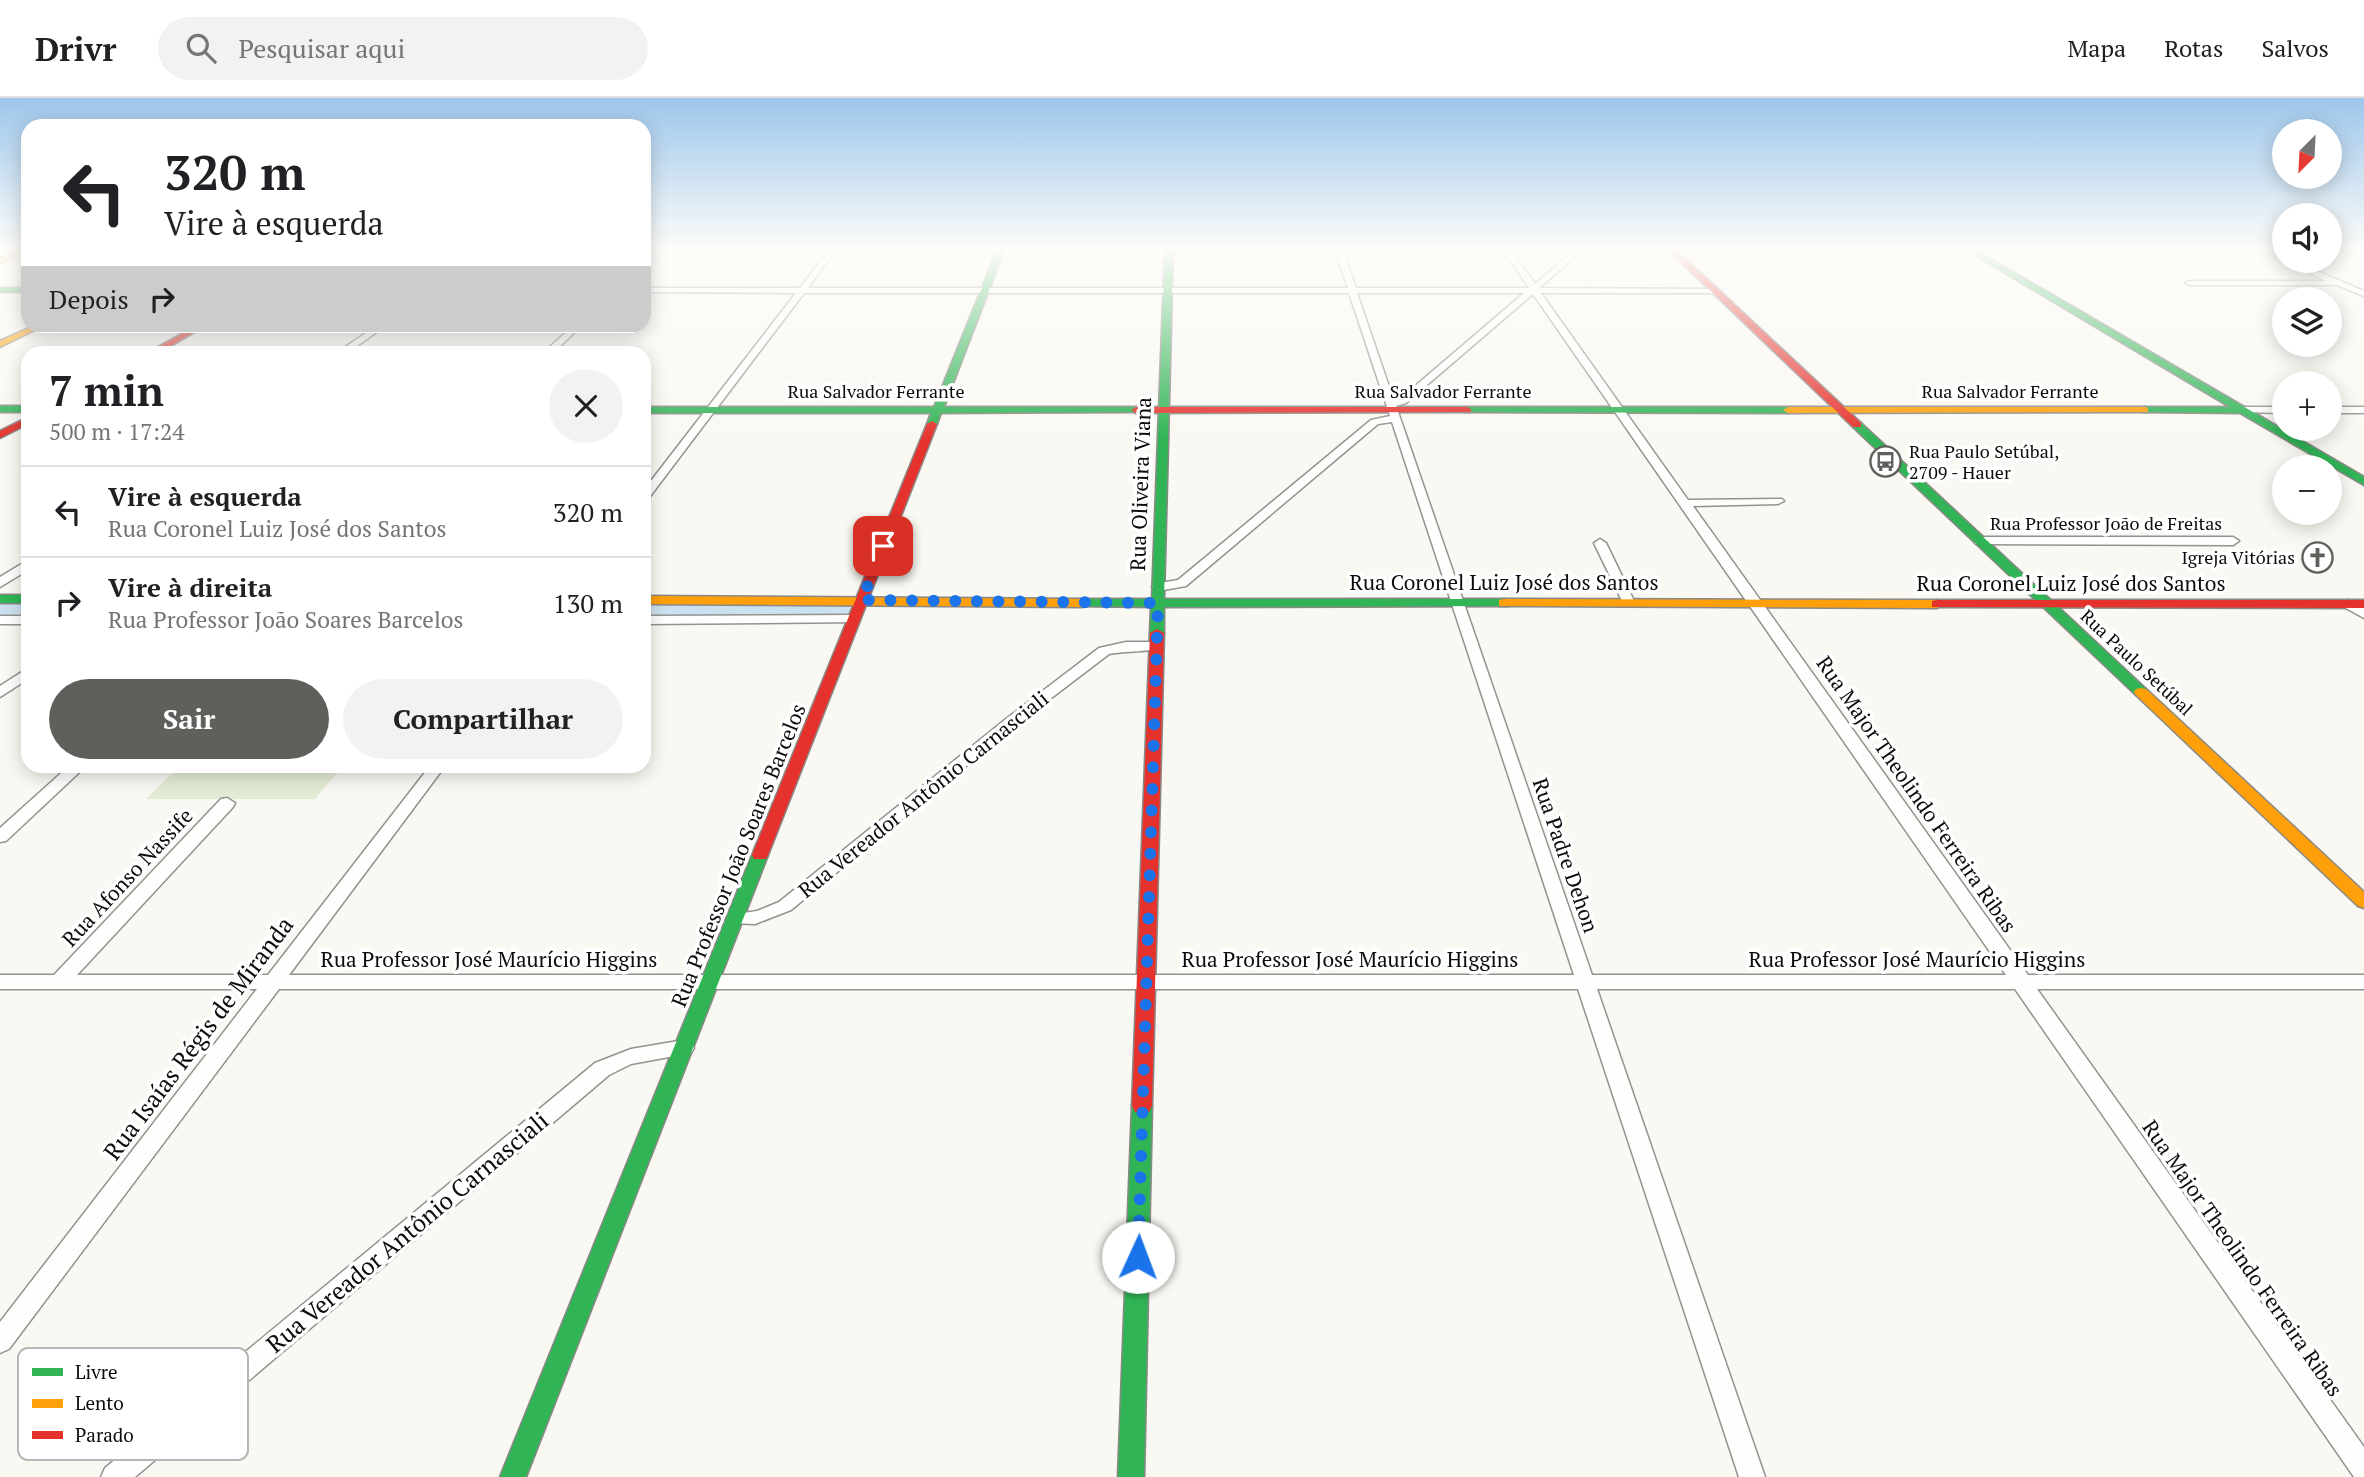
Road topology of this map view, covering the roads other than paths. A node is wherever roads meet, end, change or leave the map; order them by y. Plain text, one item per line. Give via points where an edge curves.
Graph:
1 (785, 312) edge
2 (976, 312) edge
3 (1166, 312) edge
4 (1360, 312) edge
5 (1509, 312) edge
6 (1551, 312) edge
7 (1738, 312) edge
8 (2076, 312) edge
9 (21, 316) edge
10 (0, 326) edge
11 (24, 333) edge
12 (188, 333) edge
13 (370, 333) edge
14 (569, 333) edge
15 (0, 344) edge
16 (164, 346) edge
17 (351, 346) edge
18 (555, 346) edge
19 (0, 409) edge
20 (21, 409) edge
21 (651, 410) edge
22 (710, 410) junction
23 (937, 410) junction
24 (1164, 410) junction
25 (1619, 410) junction
26 (1841, 410) junction
27 (2242, 410) junction
28 (2272, 410) edge
29 (2342, 410) edge
30 (2364, 410) edge
31 (1393, 411) junction
32 (21, 424) edge
33 (0, 435) edge
34 (2364, 482) edge
35 (651, 488) edge
36 (1778, 501) dead end
37 (1685, 503) junction
38 (1980, 541) junction
39 (2233, 541) dead end
40 (1600, 543) dead end
41 (21, 569) edge
42 (0, 583) edge
43 (1158, 595) junction
44 (0, 599) edge
45 (21, 599) edge
46 (651, 600) edge
47 (862, 600) junction
48 (1457, 603) junction
49 (1629, 603) junction
50 (1755, 603) junction
51 (2047, 604) junction
52 (2356, 604) edge
53 (2364, 614) edge
54 (0, 620) edge
55 (21, 620) edge
56 (651, 620) edge
57 (854, 620) junction
58 (1156, 646) junction
59 (21, 677) edge
60 (0, 693) edge
61 (71, 773) edge
62 (433, 773) edge
63 (227, 803) dead end
64 (0, 837) edge
65 (2364, 902) edge
66 (735, 919) junction
67 (0, 982) edge
68 (59, 982) junction
69 (274, 982) junction
70 (710, 982) junction
71 (1146, 982) junction
72 (1585, 982) junction
73 (2021, 982) junction
74 (2364, 982) edge
75 (684, 1048) junction
76 (0, 1341) edge
77 (248, 1365) edge
78 (134, 1460) edge
79 (2364, 1469) edge
80 (114, 1477) edge
81 (513, 1477) edge
82 (1131, 1477) edge
83 (1752, 1477) edge

1 - 22 street
2 - 23 main road, Rua Professor João Soares Barcelos
3 - 24 main road, Rua Oliveira Viana
4 - 31 street, Rua Padre Dehon
5 - 31 street
6 - 25 street, Rua Major Theolindo Ferreira Ribas
7 - 26 main road, Rua Paulo Setúbal
8 - 27 main road
9 - 10 main road
11 - 15 main road
12 - 16 main road
13 - 17 street
14 - 18 street
19 - 20 main road
21 - 22 main road, Rua Salvador Ferrante
22 - 23 main road, Rua Salvador Ferrante
22 - 35 street
23 - 24 main road, Rua Salvador Ferrante
23 - 47 main road, Rua Professor João Soares Barcelos
24 - 31 main road, Rua Salvador Ferrante
24 - 43 main road, Rua Oliveira Viana
25 - 26 main road, Rua Salvador Ferrante
25 - 31 main road, Rua Salvador Ferrante
25 - 37 street, Rua Major Theolindo Ferreira Ribas
26 - 27 main road, Rua Salvador Ferrante
26 - 38 main road, Rua Paulo Setúbal
27 - 28 street
27 - 34 main road
29 - 30 street
31 - 43 street via 1182,583
31 - 48 street, Rua Padre Dehon
32 - 33 main road
36 - 37 street
37 - 50 street, Rua Major Theolindo Ferreira Ribas
38 - 39 street, Rua Professor João de Freitas
38 - 51 main road, Rua Paulo Setúbal
40 - 49 street
41 - 42 street
43 - 47 main road, Rua Coronel Luiz José dos Santos
43 - 48 main road, Rua Coronel Luiz José dos Santos
43 - 58 main road, Rua Oliveira Viana
44 - 45 main road
46 - 47 main road, Rua Coronel Luiz José dos Santos
47 - 57 main road, Rua Professor João Soares Barcelos
48 - 49 main road, Rua Coronel Luiz José dos Santos
48 - 72 street, Rua Padre Dehon
49 - 50 main road, Rua Coronel Luiz José dos Santos
50 - 51 main road, Rua Coronel Luiz José dos Santos
50 - 73 street, Rua Major Theolindo Ferreira Ribas
51 - 52 main road, Rua Coronel Luiz José dos Santos
51 - 65 main road, Rua Paulo Setúbal
52 - 53 street
54 - 55 street
56 - 57 street
57 - 66 main road, Rua Professor João Soares Barcelos
58 - 66 street, Rua Vereador Antônio Carnasciali via 1104,650 785,906 767,916
58 - 71 main road, Rua Oliveira Viana
59 - 60 street
61 - 64 street
62 - 69 street, Rua Isaías Régis de Miranda
63 - 68 street, Rua Afonso Nassife
66 - 70 main road, Rua Professor João Soares Barcelos
67 - 68 street, Rua Professor José Maurício Higgins
68 - 69 street, Rua Professor José Maurício Higgins
69 - 70 street, Rua Professor José Maurício Higgins
69 - 76 street, Rua Isaías Régis de Miranda
70 - 71 street, Rua Professor José Maurício Higgins
70 - 75 main road, Rua Professor João Soares Barcelos
71 - 72 street, Rua Professor José Maurício Higgins
71 - 82 main road, Rua Oliveira Viana
72 - 73 street, Rua Professor José Maurício Higgins
72 - 83 street, Rua Padre Dehon
73 - 74 street, Rua Professor José Maurício Higgins
73 - 79 street, Rua Major Theolindo Ferreira Ribas
75 - 77 street, Rua Vereador Antônio Carnasciali via 635,1054 602,1069
75 - 81 main road, Rua Professor João Soares Barcelos
78 - 80 street, Rua Vereador Antônio Carnasciali

